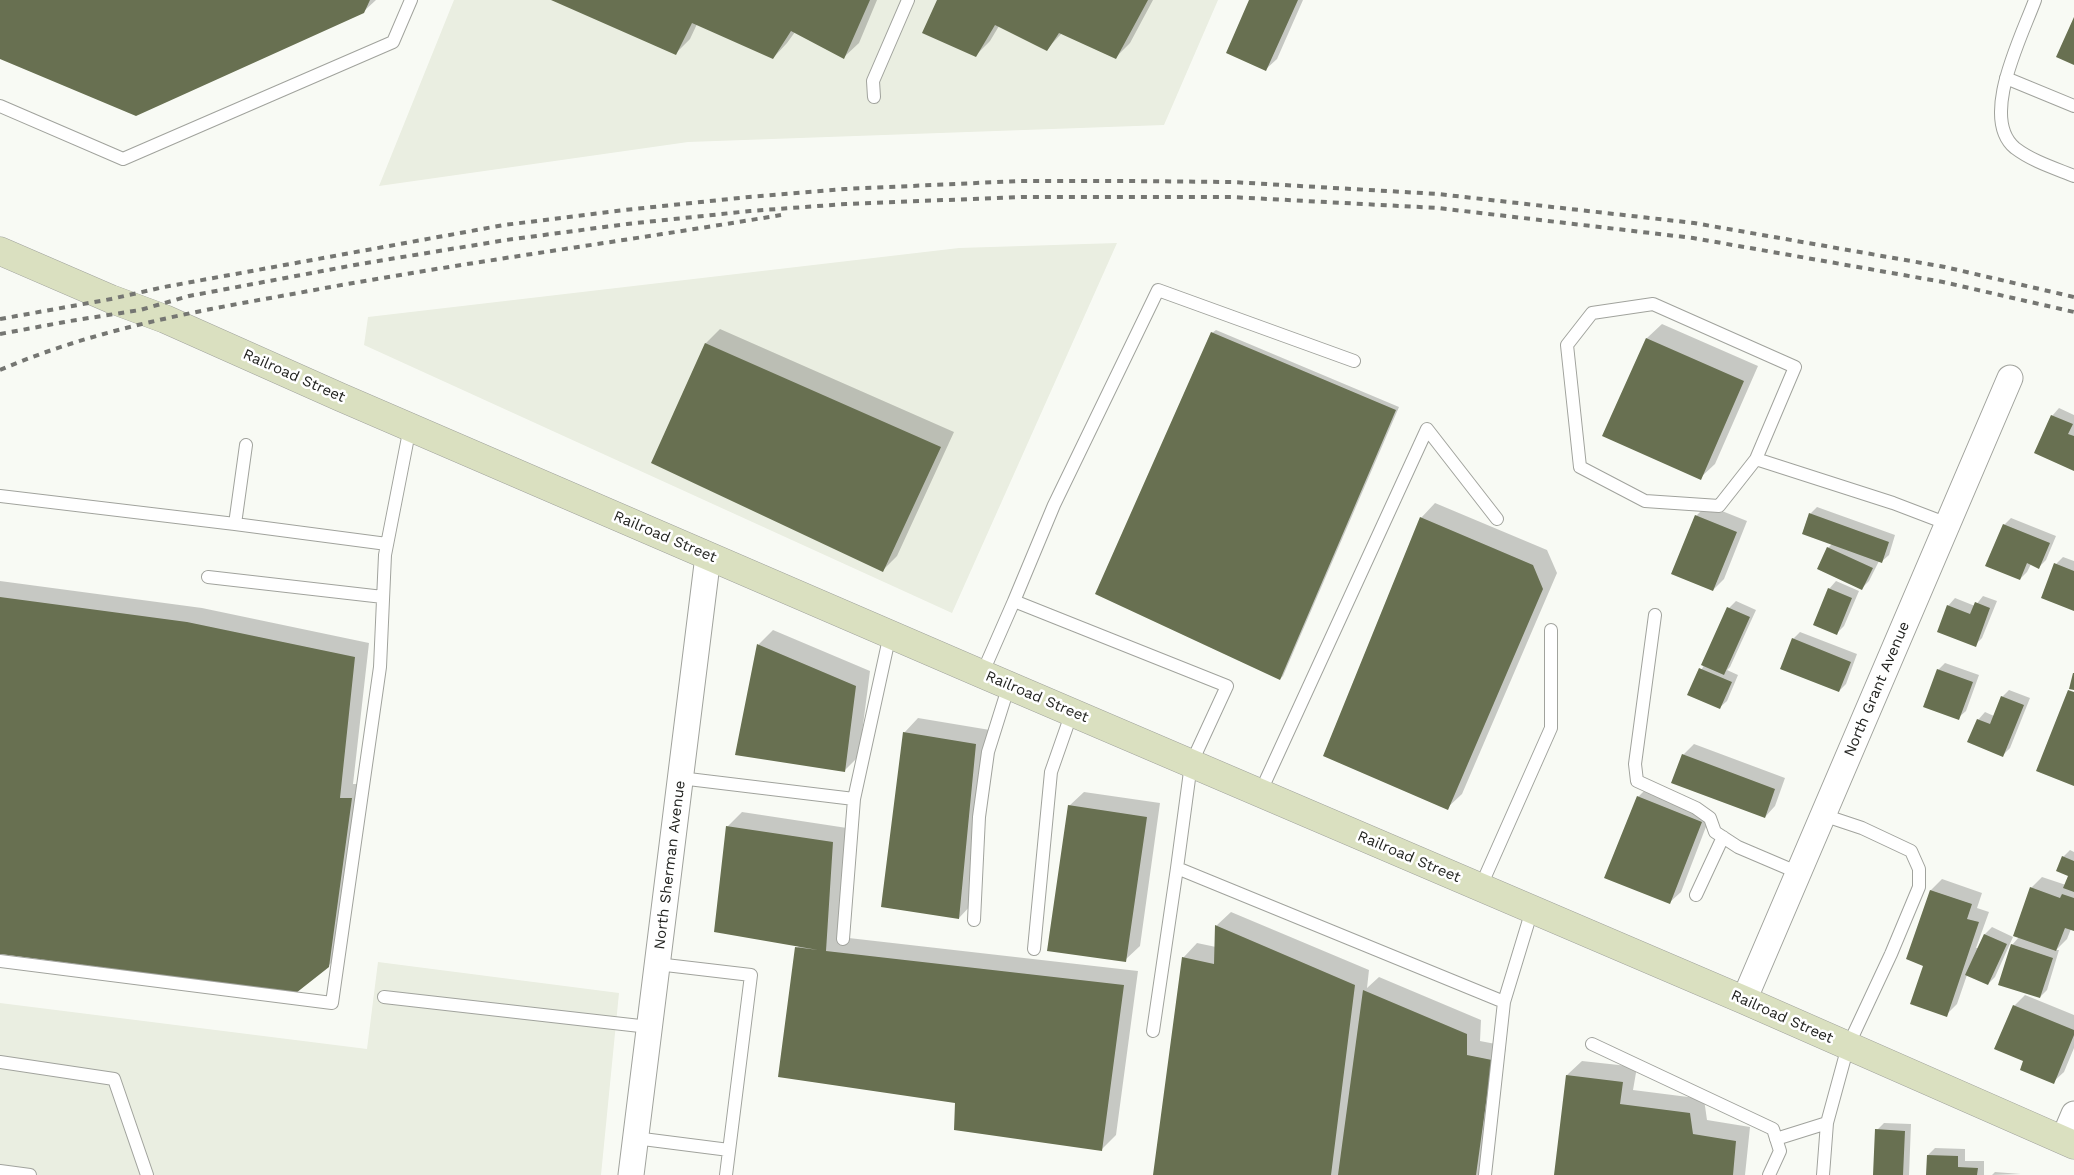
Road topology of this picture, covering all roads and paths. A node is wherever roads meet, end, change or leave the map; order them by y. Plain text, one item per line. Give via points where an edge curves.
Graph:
1 (411, 0) edge
2 (908, 0) edge
3 (2035, 0) edge
4 (2006, 78) junction
5 (874, 97) dead end
6 (0, 106) edge
7 (2074, 106) edge
8 (2074, 176) edge
9 (0, 251) edge
10 (1354, 362) dead end
11 (2010, 378) dead end
12 (410, 427) junction
13 (246, 445) dead end
14 (1756, 459) junction
15 (0, 496) edge
16 (1497, 520) dead end
17 (235, 524) junction
18 (1948, 524) junction
19 (387, 544) junction
20 (708, 556) junction
21 (208, 577) dead end
22 (383, 597) junction
23 (1014, 601) junction
24 (1655, 615) dead end
25 (1551, 630) dead end
26 (890, 634) junction
27 (982, 674) junction
28 (1009, 685) junction
29 (1072, 712) junction
30 (1191, 764) junction
31 (680, 778) junction
32 (1260, 793) junction
33 (854, 799) junction
34 (1824, 815) junction
35 (1723, 837) junction
36 (1177, 868) junction
37 (1799, 872) junction
38 (1480, 888) junction
39 (1696, 894) dead end
40 (1532, 910) junction
41 (974, 920) dead end
42 (843, 939) dead end
43 (1034, 949) dead end
44 (0, 961) edge
45 (657, 964) junction
46 (384, 996) dead end
47 (1744, 1000) junction
48 (1504, 1002) junction
49 (649, 1027) junction
50 (1153, 1031) dead end
51 (1592, 1044) dead end
52 (1848, 1046) junction
53 (0, 1062) edge
54 (2074, 1114) edge
55 (1827, 1123) junction
56 (635, 1138) junction
57 (1776, 1140) junction
58 (2068, 1143) edge
59 (729, 1150) junction
60 (0, 1171) edge
61 (30, 1175) edge
62 (146, 1175) edge
63 (631, 1175) edge
64 (726, 1175) edge
65 (1485, 1175) edge
66 (1769, 1175) edge
67 (1823, 1175) edge

1 - 6 lane via 393,42 123,159
2 - 5 lane via 873,81
3 - 4 lane
4 - 7 lane
4 - 8 lane via 2000,116 2003,129 2014,147 2030,158
9 - 12 main road, Railroad Street via 165,319
10 - 23 lane via 1158,290 1054,505
11 - 18 street, North Grant Avenue
12 - 19 lane
12 - 20 main road, Railroad Street
13 - 17 lane
14 - 14 lane via 1719,506 1645,501 1580,467 1567,345 1592,313 1653,304 1795,367
14 - 18 lane
15 - 17 lane
16 - 32 lane via 1427,429
17 - 19 lane
18 - 34 street, North Grant Avenue
19 - 22 lane
20 - 26 main road, Railroad Street
20 - 31 street, North Sherman Avenue
21 - 22 lane
22 - 44 lane via 380,667 332,1004
23 - 27 lane
23 - 30 lane via 1227,686
24 - 35 lane via 1635,764 1637,781 1696,808 1710,818 1715,832
25 - 38 lane via 1551,728
26 - 27 main road, Railroad Street
26 - 33 lane
27 - 28 main road, Railroad Street
28 - 29 main road, Railroad Street
28 - 41 lane via 988,752 979,817
29 - 30 main road, Railroad Street
29 - 43 lane via 1051,772
30 - 32 main road, Railroad Street
30 - 36 lane
31 - 33 lane
31 - 45 street, North Sherman Avenue
32 - 38 main road, Railroad Street
33 - 42 lane
34 - 37 street, North Grant Avenue
34 - 52 lane via 1912,851 1919,870 1918,887 1892,954
35 - 37 lane via 1738,847
35 - 39 lane
36 - 48 lane
36 - 50 lane
37 - 47 street, North Grant Avenue
38 - 40 main road, Railroad Street
40 - 47 main road, Railroad Street
40 - 48 lane
45 - 49 street, North Sherman Avenue
45 - 59 lane via 751,975
46 - 49 lane
47 - 52 main road, Railroad Street
48 - 65 lane
49 - 56 street, North Sherman Avenue
51 - 57 lane via 1773,1129
52 - 55 lane
52 - 58 main road, Railroad Street
53 - 62 lane via 114,1079
54 - 58 street
55 - 57 lane
55 - 67 lane
56 - 59 lane
56 - 63 street, North Sherman Avenue
57 - 66 lane via 1780,1151
59 - 64 lane
60 - 61 lane

